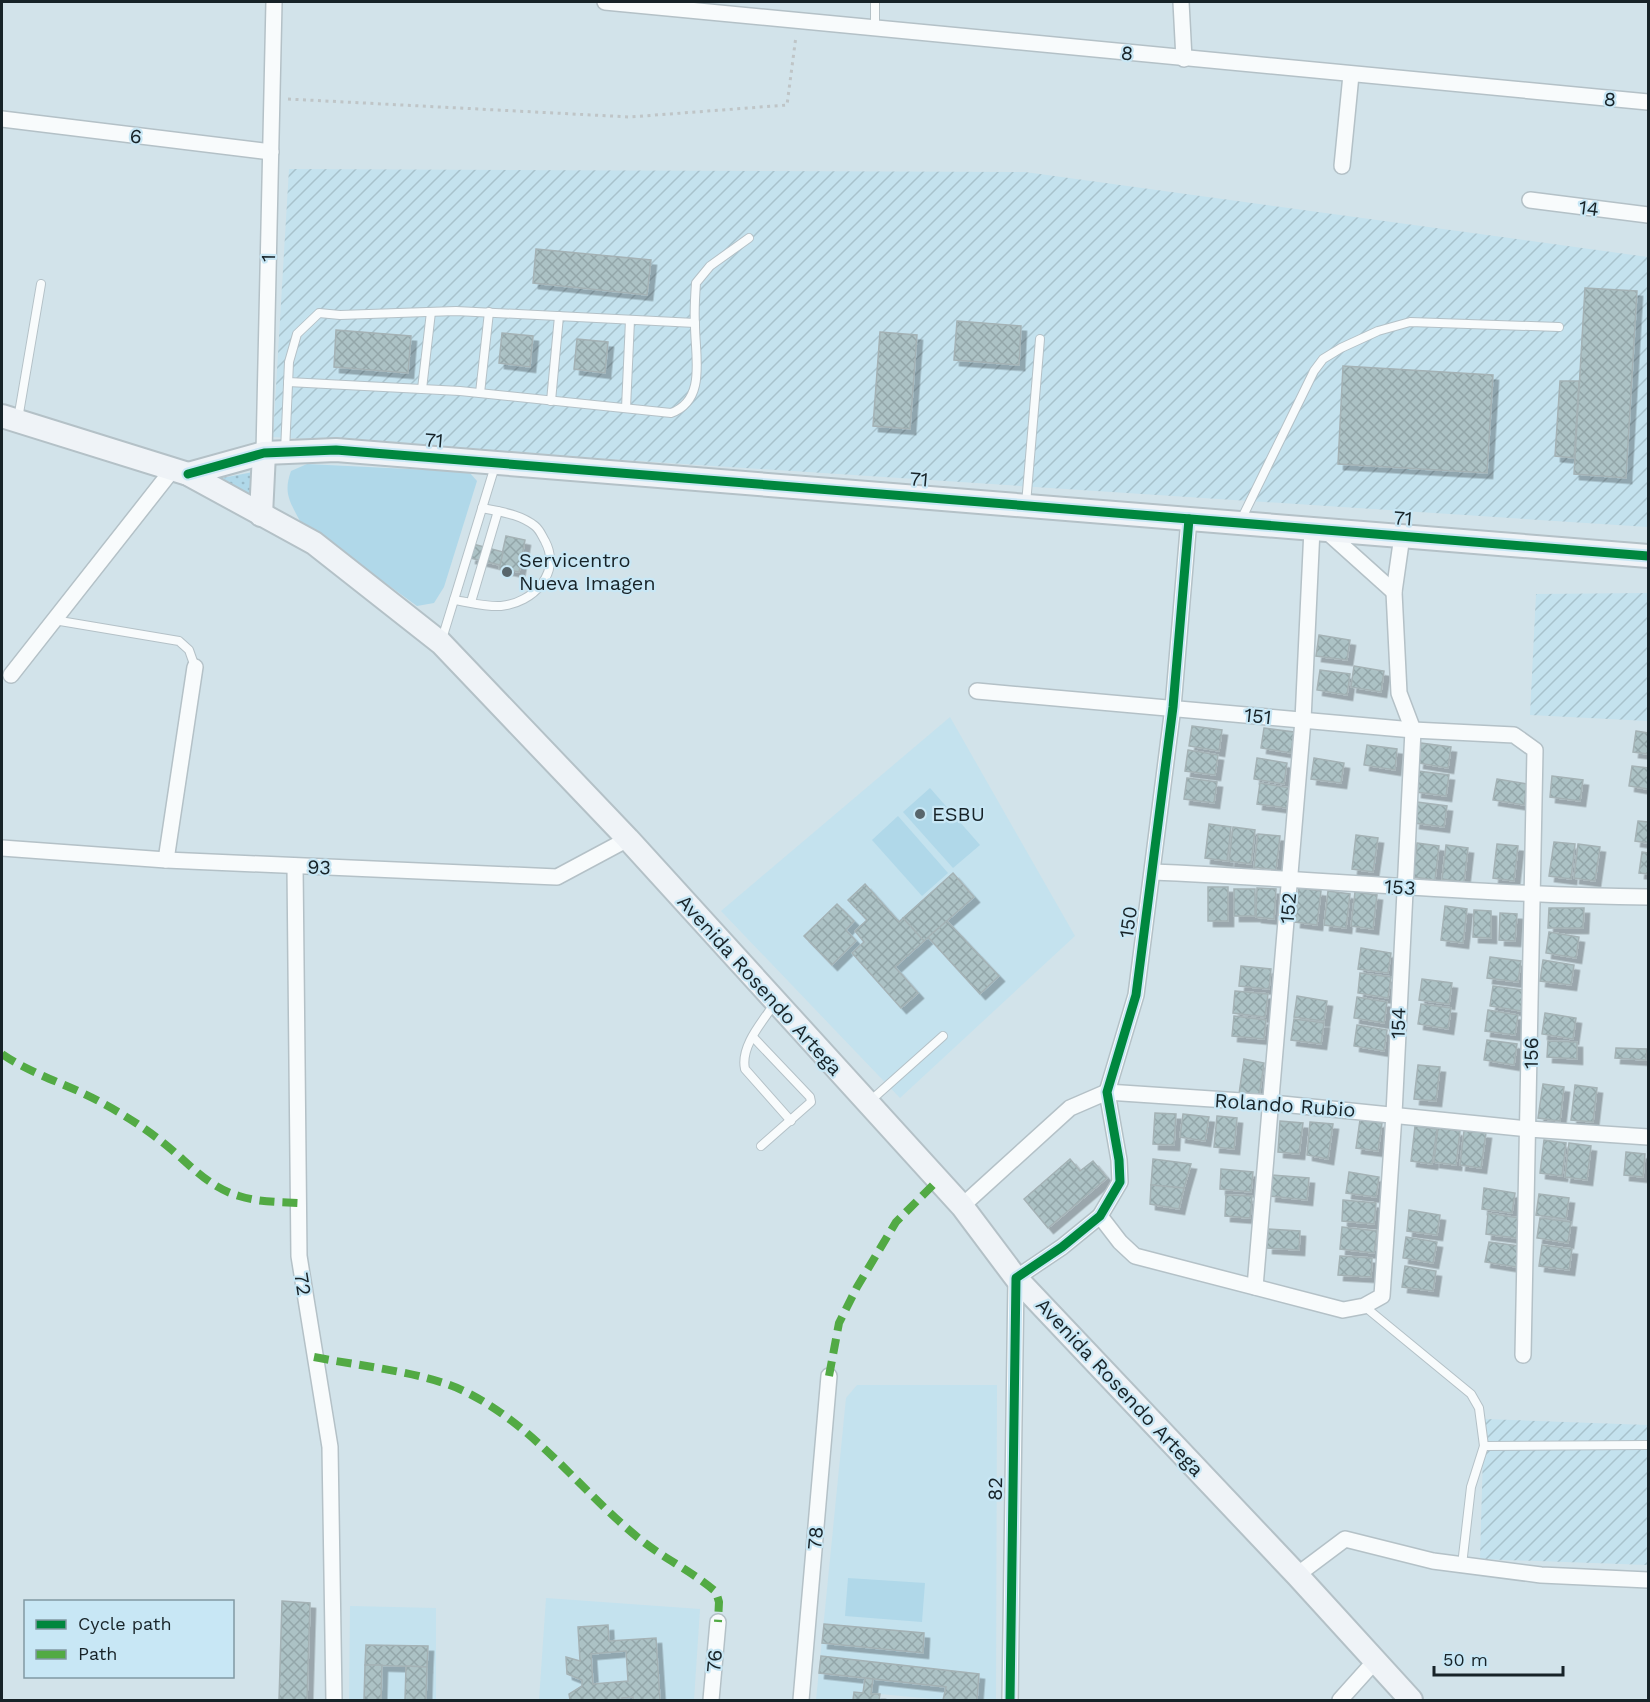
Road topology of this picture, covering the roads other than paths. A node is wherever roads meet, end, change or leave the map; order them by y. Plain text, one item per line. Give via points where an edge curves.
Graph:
1 (274, 2) edge
2 (605, 2) edge
3 (875, 2) edge
4 (1181, 2) edge
5 (875, 27) junction
6 (1184, 59) junction
7 (1351, 75) junction
8 (1648, 102) edge
9 (2, 119) edge
10 (271, 152) junction
11 (1342, 166) dead end
12 (1530, 200) dead end
13 (1648, 215) edge
14 (749, 238) dead end
15 (41, 284) dead end
16 (431, 312) junction
17 (489, 312) junction
18 (559, 316) junction
19 (630, 320) junction
20 (695, 323) junction
21 (1559, 327) dead end
22 (1040, 339) dead end
23 (288, 382) junction
24 (422, 389) junction
25 (480, 393) junction
26 (551, 401) junction
27 (626, 408) junction
28 (10, 418) edge
29 (275, 453) junction
30 (496, 463) junction
31 (180, 471) junction
32 (1026, 506) junction
33 (482, 508) junction
34 (498, 511) junction
35 (261, 515) junction
36 (1188, 519) junction
37 (1239, 523) junction
38 (1318, 529) junction
39 (1402, 536) junction
40 (1648, 556) edge
41 (1394, 592) junction
42 (454, 600) junction
43 (471, 602) junction
44 (54, 620) junction
45 (441, 643) junction
46 (195, 667) joint
47 (11, 675) dead end
48 (977, 691) dead end
49 (1173, 707) junction
50 (1303, 720) junction
51 (1413, 730) junction
52 (1536, 750) joint
53 (628, 839) junction
54 (2, 848) edge
55 (166, 860) junction
56 (295, 866) junction
57 (1153, 872) junction
58 (1291, 878) junction
59 (1404, 888) junction
60 (1534, 896) junction
61 (1648, 897) edge
62 (776, 1002) junction
63 (943, 1036) dead end
64 (753, 1037) junction
65 (1107, 1092) junction
66 (868, 1103) junction
67 (1272, 1103) junction
68 (1395, 1114) junction
69 (791, 1121) junction
70 (1529, 1129) junction
71 (1648, 1137) edge
72 (761, 1146) dead end
73 (962, 1206) junction
74 (1100, 1216) junction
75 (1016, 1278) junction
76 (1255, 1287) junction
77 (1364, 1306) junction
78 (1523, 1355) dead end
79 (828, 1376) dead end
80 (1648, 1445) edge
81 (1484, 1446) junction
82 (1462, 1565) junction
83 (1297, 1575) junction
84 (1648, 1580) edge
85 (718, 1622) dead end
86 (1376, 1661) junction
87 (334, 1701) edge
88 (711, 1701) edge
89 (801, 1701) edge
90 (1010, 1701) edge
91 (1341, 1701) edge
92 (1412, 1701) edge

1 - 10 street, 1
2 - 5 street, 8
3 - 5 lane
4 - 6 street
5 - 6 street, 8
6 - 7 street, 8
7 - 8 street, 8
7 - 11 street
9 - 10 street, 6
10 - 29 street, 1
12 - 13 street, 14
14 - 20 lane via 710,266 696,283
15 - 28 lane
16 - 17 lane
16 - 23 lane via 319,313 297,334
16 - 24 lane
17 - 18 lane
17 - 25 lane
18 - 19 lane
18 - 26 lane
19 - 20 lane
19 - 27 lane
20 - 27 lane via 697,380 683,408 671,413
21 - 37 lane via 1410,322 1377,331 1323,359
22 - 32 lane
23 - 24 lane
23 - 29 lane
24 - 25 lane
25 - 26 lane
26 - 27 lane
28 - 31 main road, Avenida Rosendo Artega
29 - 30 main road, 71 via 336,450
29 - 31 main road, 71
29 - 35 main road, 1
30 - 32 main road, 71
30 - 33 lane
31 - 35 main road, Avenida Rosendo Artega
31 - 44 street
32 - 36 main road, 71
33 - 34 lane
33 - 42 lane
34 - 43 lane
34 - 43 lane via 522,517 538,528 548,548 550,568 542,586 525,597 501,606
35 - 45 main road, Avenida Rosendo Artega via 314,543
36 - 37 main road, 71
36 - 49 street, 150
37 - 38 main road, 71
38 - 39 main road, 71
38 - 41 street
38 - 50 street, 152
39 - 40 main road, 71
39 - 41 street
41 - 51 street via 1399,693
42 - 43 lane
42 - 45 lane
44 - 46 lane via 179,641 189,650
44 - 47 street
45 - 53 main road, Avenida Rosendo Artega
46 - 55 street
48 - 49 street, 151
49 - 50 street, 151
49 - 57 street, 150
50 - 51 street, 151
50 - 58 street, 152
51 - 52 street, 151 via 1514,735
51 - 59 street, 154
52 - 60 street, 156
53 - 56 street, 93 via 557,877
53 - 62 main road, Avenida Rosendo Artega
54 - 55 street, 93
55 - 56 street, 93
56 - 87 street, 72 via 299,1256 330,1447
57 - 58 street, 153
57 - 65 street, 150 via 1136,994
58 - 59 street, 153
58 - 67 street, 152
59 - 60 street, 153
59 - 68 street, 154
60 - 61 street, 153
60 - 70 street, 156
62 - 64 lane
62 - 66 main road, Avenida Rosendo Artega
63 - 66 lane
64 - 69 lane via 744,1069
64 - 69 lane via 810,1097 808,1107
65 - 67 street, Rolando Rubio
65 - 73 street, Rolando Rubio via 1070,1108
65 - 74 street, 150 via 1120,1182
66 - 73 main road, Avenida Rosendo Artega
67 - 68 street, Rolando Rubio
67 - 76 street, 152
68 - 70 street, Rolando Rubio
68 - 77 street, 154 via 1382,1296
69 - 72 lane
70 - 71 street, Rolando Rubio
70 - 78 street, 156
73 - 75 main road, Avenida Rosendo Artega
74 - 75 street, 150
74 - 76 street via 1136,1256
75 - 83 main road, Avenida Rosendo Artega
75 - 90 street, 82
76 - 77 street via 1343,1310
77 - 81 lane via 1471,1394 1479,1408
79 - 89 street, 78
80 - 81 lane
81 - 82 lane via 1471,1487
82 - 83 street via 1345,1539
82 - 84 street via 1541,1575
83 - 86 main road, Avenida Rosendo Artega
85 - 88 street, 76
86 - 91 street
86 - 92 main road, Avenida Rosendo Artega

